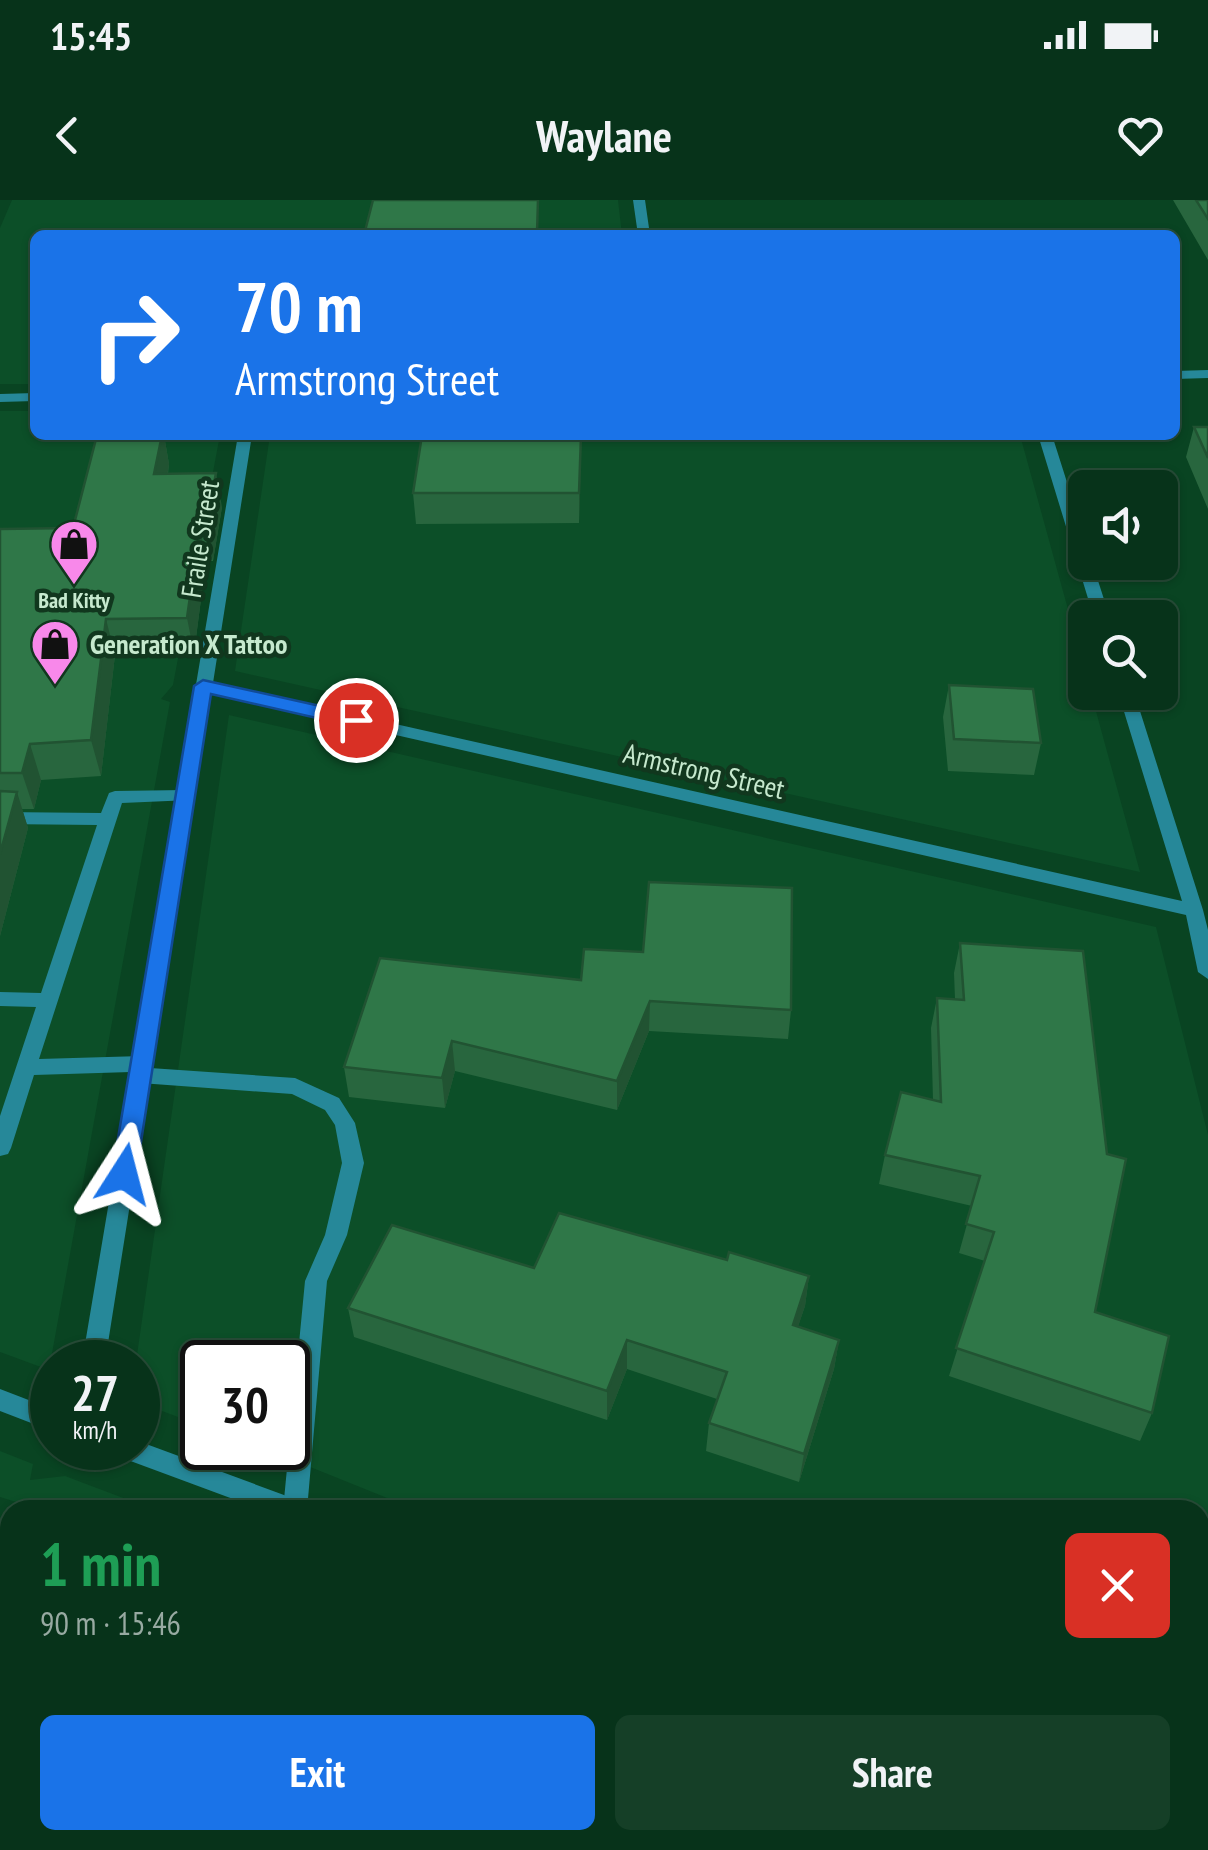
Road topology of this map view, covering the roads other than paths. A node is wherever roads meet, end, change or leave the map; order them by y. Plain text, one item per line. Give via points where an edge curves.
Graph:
1 (639, 200) edge
2 (643, 230) edge
3 (1208, 374) edge
4 (1180, 375) edge
5 (30, 397) edge
6 (0, 398) edge
7 (244, 440) edge
8 (1047, 440) edge
9 (1096, 600) edge
10 (203, 686) junction
11 (1132, 710) edge
12 (185, 796) junction
13 (0, 818) edge
14 (108, 818) junction
15 (1194, 910) junction
16 (1208, 972) edge
17 (0, 999) edge
18 (48, 1000) junction
19 (26, 1067) junction
20 (141, 1069) junction
21 (0, 1148) edge
22 (97, 1340) edge
23 (0, 1400) edge
24 (30, 1412) edge
25 (160, 1460) edge
26 (268, 1500) edge
27 (296, 1500) edge

1 - 2 street
3 - 4 street
5 - 6 street
7 - 10 street, Fraile Street
8 - 9 street
10 - 12 street, Fraile Street
10 - 15 street, Armstrong Street
11 - 15 street
12 - 14 street via 116,797
12 - 20 street, Fraile Street
13 - 14 street
14 - 18 street
15 - 16 street
17 - 18 street
18 - 19 street
19 - 20 street
19 - 21 street
20 - 22 street, Fraile Street
20 - 27 street via 295,1086 332,1104 346,1124 353,1163 336,1235 316,1281
23 - 24 street
25 - 26 street

